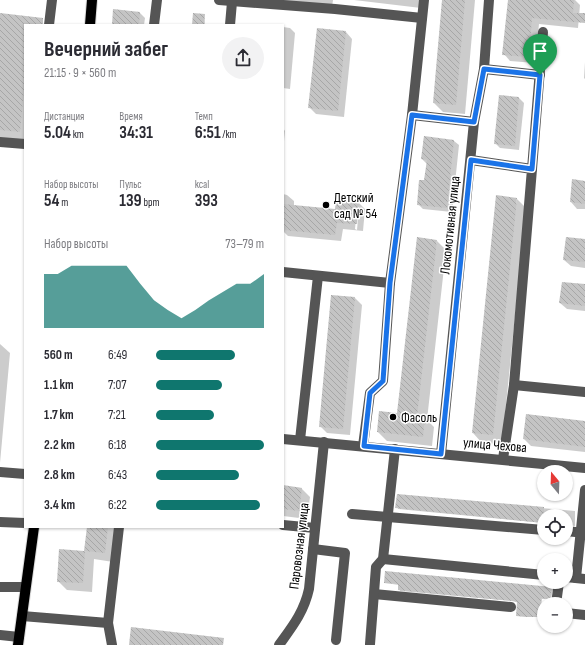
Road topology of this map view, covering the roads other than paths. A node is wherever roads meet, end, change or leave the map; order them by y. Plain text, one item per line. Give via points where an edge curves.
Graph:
1 (52, 0) edge
2 (92, 0) edge
3 (157, 0) edge
4 (219, 0) edge
5 (424, 0) edge
6 (489, 0) edge
7 (232, 2) junction
8 (336, 4) edge
9 (422, 18) junction
10 (49, 24) edge
11 (90, 24) edge
12 (154, 24) edge
13 (230, 24) edge
14 (543, 32) dead end
15 (484, 69) junction
16 (540, 75) junction
17 (412, 115) junction
18 (474, 122) junction
19 (0, 142) edge
20 (24, 144) edge
21 (471, 160) junction
22 (532, 169) junction
23 (284, 272) edge
24 (318, 276) junction
25 (390, 283) junction
26 (514, 385) junction
27 (585, 392) edge
28 (284, 439) edge
29 (300, 440) junction
30 (324, 442) junction
31 (364, 446) junction
32 (395, 449) junction
33 (441, 454) junction
34 (502, 460) junction
35 (585, 468) edge
36 (0, 472) edge
37 (24, 474) edge
38 (585, 490) edge
39 (352, 514) dead end
40 (388, 517) junction
41 (0, 522) edge
42 (24, 523) edge
43 (284, 525) edge
44 (34, 528) edge
45 (119, 528) edge
46 (315, 528) junction
47 (537, 529) edge
48 (573, 532) edge
49 (583, 533) edge
50 (313, 549) junction
51 (384, 559) junction
52 (537, 574) edge
53 (576, 578) edge
54 (0, 586) edge
55 (25, 587) junction
56 (374, 594) junction
57 (511, 607) dead end
58 (573, 614) edge
59 (585, 615) edge
60 (22, 616) junction
61 (108, 623) junction
62 (0, 635) edge
63 (336, 640) dead end
64 (18, 641) edge
65 (370, 644) dead end
66 (112, 645) edge
67 (279, 645) edge

1 - 10 street
2 - 11 main road
3 - 12 street
4 - 7 street
5 - 9 street
6 - 15 street, Локомотивная улица
7 - 8 street
7 - 13 street
8 - 9 street
9 - 17 street
14 - 16 street
15 - 16 street
15 - 18 street, Локомотивная улица
16 - 22 street
17 - 18 street
17 - 25 street
18 - 21 street, Локомотивная улица
19 - 20 street
21 - 22 street
21 - 33 street, Локомотивная улица
22 - 26 street
23 - 24 street
24 - 25 street
24 - 29 street
25 - 31 street via 383,381 370,393
26 - 27 street
26 - 34 street
28 - 29 street, улица Чехова
29 - 30 street, улица Чехова
30 - 31 street, улица Чехова
30 - 46 street, Паровозная улица
31 - 32 street, улица Чехова
32 - 33 street, улица Чехова
32 - 40 street
33 - 34 street, улица Чехова
34 - 35 street, улица Чехова
36 - 37 street
38 - 49 street
39 - 40 street
40 - 47 street
40 - 51 street
41 - 42 street
43 - 46 street
44 - 55 main road
45 - 61 street
46 - 50 street, Паровозная улица
48 - 49 street
49 - 53 street
50 - 63 street via 345,553
50 - 67 street, Паровозная улица via 306,604
51 - 52 street
51 - 56 street via 376,567
54 - 55 street
55 - 60 main road
56 - 57 street
56 - 65 street
58 - 59 street
60 - 61 street
60 - 64 main road
61 - 66 street
62 - 64 street

